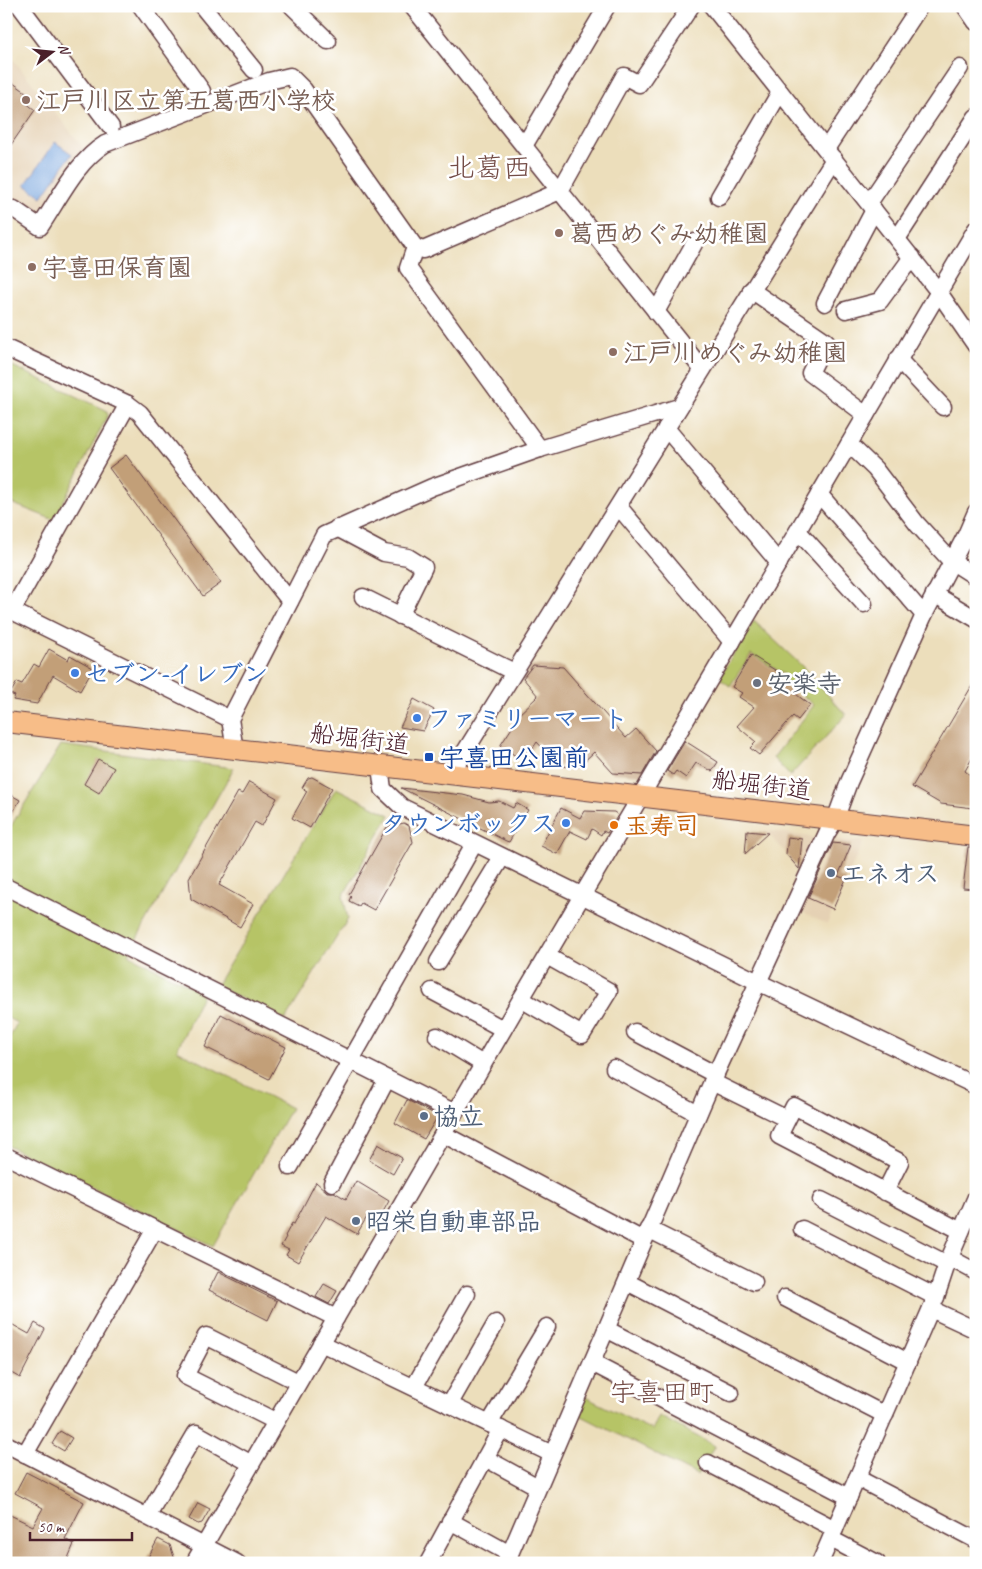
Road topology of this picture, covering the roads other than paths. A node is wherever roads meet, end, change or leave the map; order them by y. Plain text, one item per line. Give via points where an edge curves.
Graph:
1 (20, 6) edge
2 (141, 6) edge
3 (202, 6) edge
4 (292, 6) edge
5 (606, 6) edge
6 (691, 6) edge
7 (712, 6) edge
8 (920, 6) edge
9 (965, 6) edge
10 (414, 7) edge
11 (976, 22) edge
12 (328, 42) dead end
13 (960, 68) dead end
14 (254, 70) dead end
15 (202, 91) dead end
16 (780, 92) junction
17 (976, 117) edge
18 (111, 127) dead end
19 (524, 146) junction
20 (830, 154) junction
21 (560, 191) junction
22 (718, 197) dead end
23 (871, 207) junction
24 (6, 211) edge
25 (976, 228) edge
26 (897, 239) junction
27 (695, 242) dead end
28 (415, 247) junction
29 (912, 257) junction
30 (751, 290) junction
31 (938, 291) junction
32 (825, 304) dead end
33 (846, 310) dead end
34 (656, 312) junction
35 (976, 346) edge
36 (6, 348) edge
37 (898, 359) junction
38 (702, 369) junction
39 (128, 404) junction
40 (679, 407) junction
41 (943, 407) dead end
42 (866, 415) junction
43 (666, 428) junction
44 (849, 444) junction
45 (540, 449) junction
46 (819, 494) junction
47 (619, 507) junction
48 (976, 512) edge
49 (337, 528) junction
50 (798, 531) junction
51 (951, 561) junction
52 (779, 563) junction
53 (976, 577) edge
54 (934, 594) junction
55 (363, 597) dead end
56 (290, 601) junction
57 (864, 604) dead end
58 (9, 609) edge
59 (924, 615) junction
60 (400, 616) junction
61 (976, 619) edge
62 (732, 642) junction
63 (514, 672) junction
64 (230, 720) junction
65 (6, 722) edge
66 (236, 750) junction
67 (380, 767) junction
68 (451, 774) junction
69 (641, 796) junction
70 (835, 820) junction
71 (976, 836) edge
72 (474, 844) junction
73 (502, 857) junction
74 (6, 887) edge
75 (583, 896) junction
76 (547, 956) junction
77 (438, 962) dead end
78 (760, 983) junction
79 (432, 991) dead end
80 (521, 999) junction
81 (503, 1029) junction
82 (635, 1032) dead end
83 (437, 1036) dead end
84 (351, 1061) junction
85 (483, 1064) junction
86 (614, 1068) dead end
87 (387, 1079) junction
88 (714, 1079) junction
89 (976, 1086) edge
90 (454, 1113) junction
91 (698, 1114) junction
92 (787, 1119) junction
93 (443, 1134) junction
94 (6, 1156) edge
95 (290, 1167) dead end
96 (332, 1183) dead end
97 (885, 1192) junction
98 (821, 1200) dead end
99 (974, 1205) edge
100 (155, 1229) junction
101 (802, 1229) dead end
102 (961, 1231) junction
103 (645, 1234) junction
104 (948, 1261) junction
105 (976, 1272) edge
106 (627, 1282) junction
107 (754, 1282) dead end
108 (467, 1294) dead end
109 (785, 1298) dead end
110 (933, 1303) junction
111 (336, 1318) junction
112 (496, 1323) dead end
113 (548, 1327) dead end
114 (606, 1329) junction
115 (976, 1330) edge
116 (321, 1342) junction
117 (908, 1362) junction
118 (592, 1363) junction
119 (298, 1382) junction
120 (414, 1387) junction
121 (731, 1393) dead end
122 (449, 1404) junction
123 (885, 1415) junction
124 (275, 1421) junction
125 (495, 1427) junction
126 (6, 1444) edge
127 (25, 1454) junction
128 (552, 1454) junction
129 (485, 1458) junction
130 (250, 1463) junction
131 (708, 1463) dead end
132 (857, 1478) junction
133 (538, 1487) junction
134 (849, 1497) junction
135 (152, 1508) dead end
136 (450, 1521) junction
137 (833, 1534) junction
138 (976, 1540) edge
139 (204, 1546) junction
140 (508, 1558) edge
141 (194, 1563) edge
142 (238, 1563) edge
143 (428, 1563) edge
144 (820, 1563) edge
145 (877, 1563) edge

1 - 18 street
2 - 15 street
3 - 14 street
4 - 12 street
5 - 19 street
6 - 21 street via 639,84 624,76
7 - 16 street
8 - 20 street
9 - 11 street
10 - 19 street
13 - 23 street
16 - 20 street
16 - 22 street
17 - 26 street
19 - 21 street
20 - 23 street
20 - 30 street
21 - 28 street via 423,250
21 - 34 street
23 - 26 street
23 - 32 street
24 - 28 street via 14,209 40,227 83,164 100,147 269,81 290,76 304,90
25 - 31 street
26 - 29 street
27 - 34 street
28 - 45 street via 408,268
29 - 31 street
29 - 33 street via 880,301
30 - 38 street
30 - 42 street via 826,341 810,373
31 - 35 street
31 - 37 street
34 - 38 street
36 - 39 street
37 - 41 street
37 - 42 street
38 - 40 street
39 - 56 street via 140,413
39 - 58 street
40 - 43 street
40 - 45 street
42 - 44 street
43 - 47 street
43 - 52 street
44 - 46 street
44 - 51 street via 875,469 917,524
45 - 49 street via 432,487
46 - 50 street
46 - 59 street
47 - 62 street
47 - 63 street
48 - 51 street
49 - 56 street via 324,534
49 - 60 street via 384,553 408,557 424,567
50 - 52 street
50 - 57 street
51 - 53 street
51 - 54 street
52 - 62 street
54 - 59 street
54 - 61 street
55 - 60 street
56 - 64 street
58 - 64 street
59 - 70 street
60 - 63 street
62 - 69 street
63 - 68 street
64 - 66 street
65 - 66 main road, 船堀街道
66 - 67 main road, 船堀街道
67 - 68 main road, 船堀街道
67 - 72 street via 383,789 402,807
68 - 69 main road, 船堀街道
69 - 70 main road, 船堀街道
69 - 75 street
70 - 71 main road, 船堀街道
70 - 78 street
72 - 73 street
72 - 84 street
73 - 75 street
73 - 77 street
74 - 84 street
75 - 76 street
75 - 78 street
76 - 80 street
76 - 80 street via 609,990 582,1035
78 - 88 street
78 - 89 street
79 - 81 street
80 - 81 street
81 - 85 street
82 - 88 street
83 - 85 street
84 - 87 street
84 - 95 street
85 - 90 street
86 - 91 street
87 - 90 street
87 - 96 street
88 - 91 street
88 - 92 street
90 - 93 street
91 - 103 street
92 - 97 street via 779,1136
92 - 97 street via 794,1106 900,1162
93 - 103 street
93 - 111 street
94 - 100 street
97 - 102 street
98 - 104 street
99 - 102 street
100 - 111 street
100 - 127 street
101 - 110 street
102 - 104 street
103 - 106 street
103 - 107 street
104 - 105 street
104 - 110 street
106 - 114 street
106 - 123 street
108 - 120 street
109 - 117 street
110 - 115 street
110 - 117 street
111 - 116 street
112 - 122 street
113 - 125 street
114 - 118 street
114 - 121 street
116 - 119 street
116 - 120 street
117 - 123 street
118 - 128 street
118 - 134 street
119 - 124 street
119 - 124 street via 206,1336 185,1376
120 - 122 street
122 - 125 street
123 - 132 street
124 - 130 street
125 - 128 street
125 - 129 street
126 - 127 street
127 - 139 street
128 - 133 street
129 - 133 street
129 - 136 street
130 - 135 street via 196,1433
130 - 139 street
131 - 137 street
132 - 134 street
132 - 138 street
133 - 140 street
134 - 137 street
136 - 140 street
136 - 143 street
137 - 144 street
137 - 145 street
139 - 141 street
139 - 142 street

